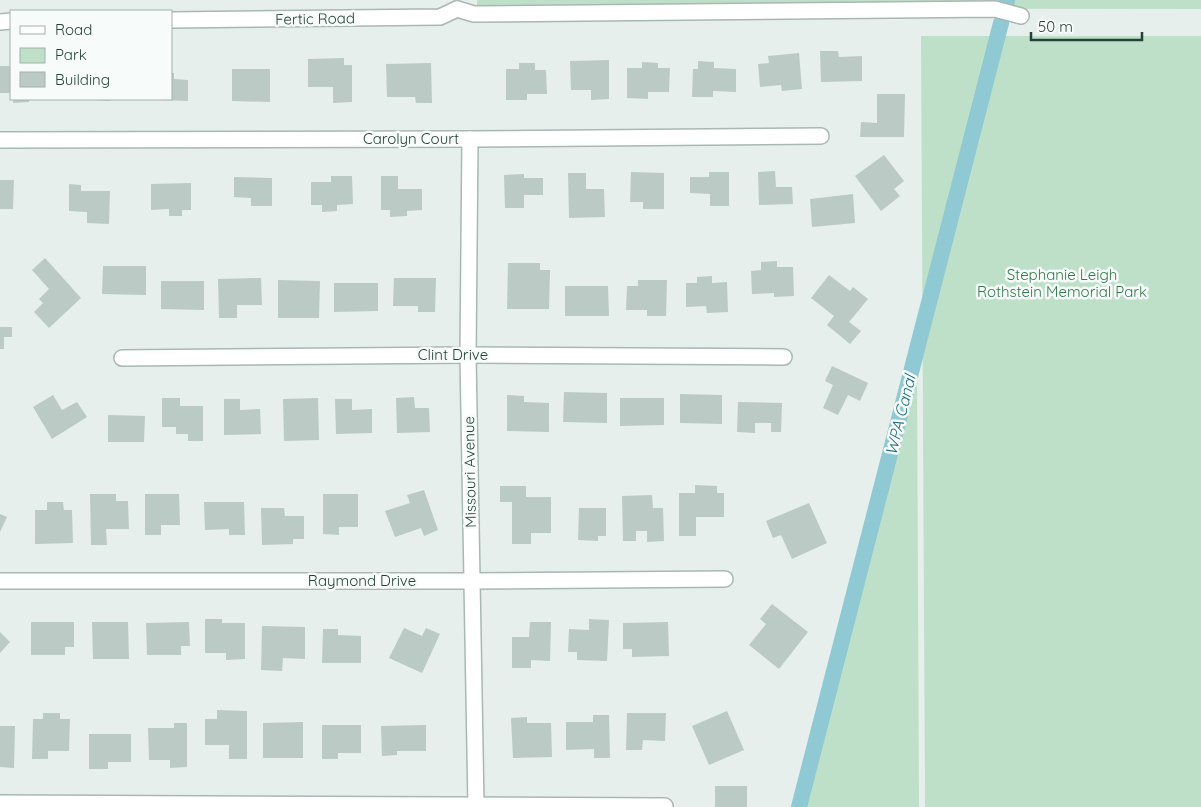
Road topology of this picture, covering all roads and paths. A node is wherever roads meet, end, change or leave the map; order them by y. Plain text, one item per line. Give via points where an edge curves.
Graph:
1 (460, 4) edge
2 (1021, 16) dead end
3 (172, 20) edge
4 (821, 136) dead end
5 (470, 139) junction
6 (0, 140) edge
7 (468, 355) junction
8 (784, 357) dead end
9 (122, 358) dead end
10 (725, 579) dead end
11 (0, 581) edge
12 (471, 581) junction
13 (0, 803) edge
14 (476, 806) junction
15 (665, 806) dead end

1 - 2 street via 474,14 995,9
1 - 3 street, Fertic Road via 440,18
4 - 5 street, Carolyn Court
5 - 6 street, Carolyn Court
5 - 7 street, Missouri Avenue
7 - 8 street, Clint Drive
7 - 9 street, Clint Drive
7 - 12 street, Missouri Avenue
10 - 12 street, Raymond Drive
11 - 12 street, Raymond Drive
12 - 14 street, Missouri Avenue
13 - 14 street
14 - 15 street

